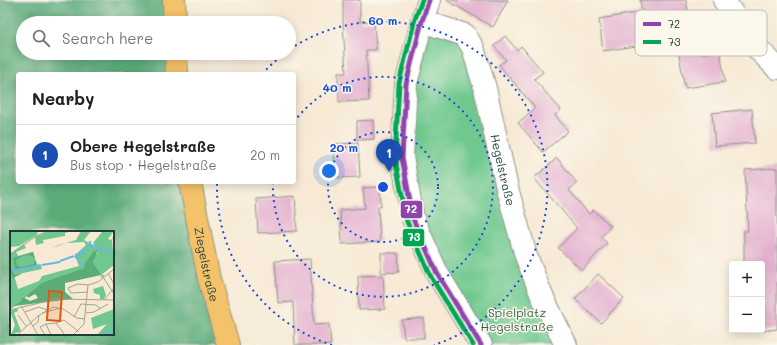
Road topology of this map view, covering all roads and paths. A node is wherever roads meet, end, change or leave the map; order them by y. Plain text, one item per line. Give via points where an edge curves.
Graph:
1 (174, 0) edge
2 (429, 0) edge
3 (724, 0) edge
4 (730, 10) edge
5 (175, 16) edge
6 (422, 21) junction
7 (765, 56) edge
8 (176, 60) edge
9 (777, 68) edge
10 (177, 72) edge
11 (190, 184) edge
12 (228, 345) edge
13 (481, 345) edge
14 (566, 345) edge

1 - 5 main road
2 - 6 street
3 - 4 street
6 - 13 street via 406,84 402,157 413,219 437,273
6 - 14 street, Hegelstraße via 465,35 473,48 526,256
7 - 9 street
8 - 10 main road
11 - 12 main road, Ziegelstraße via 209,279

